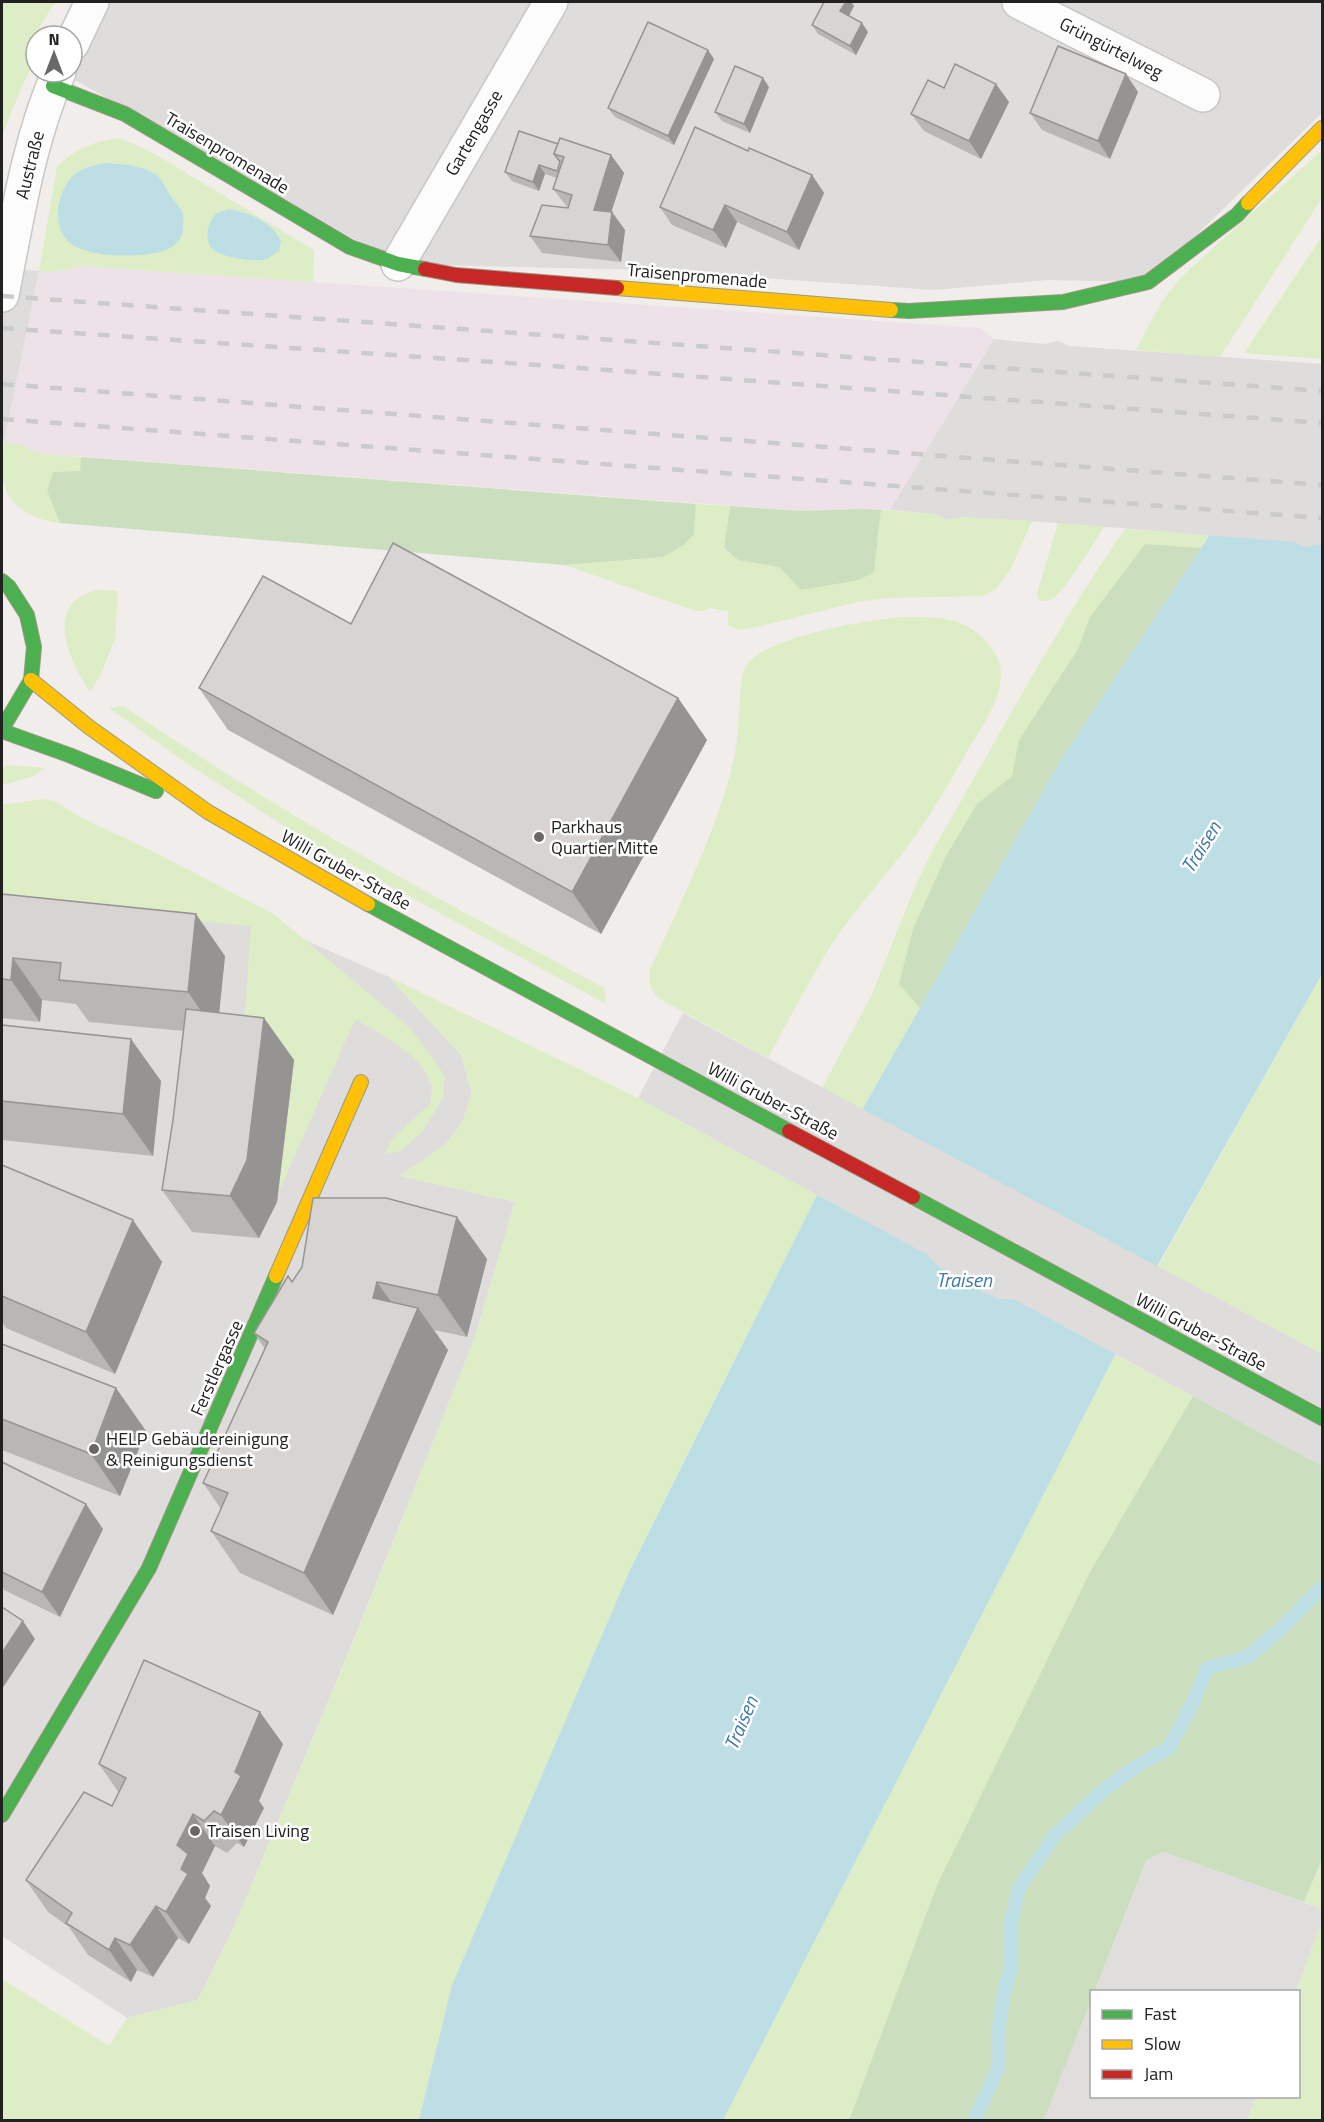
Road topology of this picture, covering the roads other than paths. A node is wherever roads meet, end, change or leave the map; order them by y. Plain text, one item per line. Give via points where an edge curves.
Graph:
1 (92, 2) edge
2 (551, 2) edge
3 (1019, 2) edge
4 (82, 24) edge
5 (54, 84) edge
6 (66, 84) edge
7 (1203, 95) dead end
8 (1323, 128) edge
9 (398, 264) junction
10 (2, 295) edge
11 (2, 581) edge
12 (32, 680) junction
13 (2, 730) edge
14 (208, 812) junction
15 (361, 1082) dead end
16 (1323, 1418) edge
17 (2, 1815) edge

1 - 4 street
2 - 9 street, Gartengasse
3 - 7 street, Grüngürtelweg
5 - 10 street, Austraße via 25,180
6 - 9 street, Traisenpromenade via 125,114 350,247
8 - 9 street, Traisenpromenade via 1237,215 1148,282 1063,302 909,311 456,275
11 - 12 street via 27,615 34,647
12 - 13 street
12 - 14 street, Willi Gruber-Straße via 89,727
13 - 14 street, Willi Gruber-Straße
14 - 16 street, Willi Gruber-Straße via 320,878
15 - 17 street, Ferstlergasse via 148,1568

